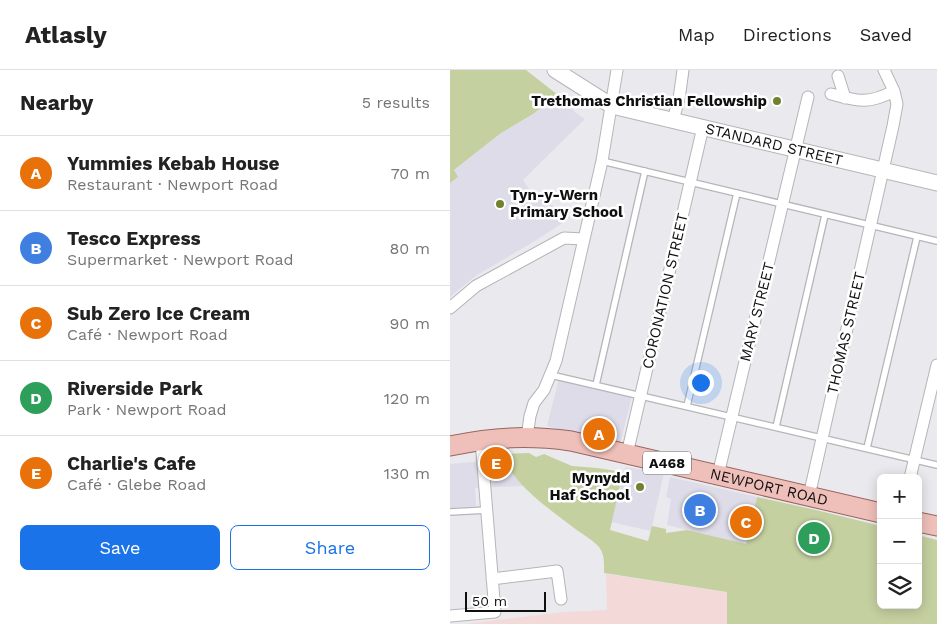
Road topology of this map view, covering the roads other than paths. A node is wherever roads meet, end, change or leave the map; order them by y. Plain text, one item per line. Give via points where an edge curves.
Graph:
1 (555, 70) edge
2 (616, 70) edge
3 (683, 70) edge
4 (884, 70) edge
5 (838, 76) dead end
6 (894, 91) junction
7 (830, 94) dead end
8 (808, 97) dead end
9 (845, 98) junction
10 (612, 106) junction
11 (673, 120) junction
12 (703, 127) junction
13 (795, 149) junction
14 (602, 161) junction
15 (883, 170) junction
16 (645, 171) junction
17 (690, 182) junction
18 (937, 183) edge
19 (736, 193) junction
20 (783, 204) junction
21 (825, 214) junction
22 (871, 225) junction
23 (917, 236) junction
24 (583, 239) junction
25 (937, 241) edge
26 (450, 308) edge
27 (937, 365) edge
28 (551, 375) junction
29 (596, 385) junction
30 (640, 396) junction
31 (687, 406) junction
32 (731, 417) junction
33 (776, 427) junction
34 (527, 437) junction
35 (822, 438) junction
36 (481, 440) junction
37 (450, 446) edge
38 (867, 448) junction
39 (627, 454) junction
40 (915, 459) junction
41 (937, 465) edge
42 (911, 474) edge
43 (718, 475) junction
44 (808, 496) junction
45 (487, 510) junction
46 (450, 512) edge
47 (877, 512) edge
48 (922, 523) edge
49 (937, 526) edge
50 (492, 579) junction
51 (561, 599) dead end
52 (450, 616) edge

1 - 10 street, STANDARD STREET
2 - 10 street
3 - 11 street
4 - 6 street
5 - 9 street
6 - 9 street via 879,99
6 - 15 street, THOMAS STREET via 897,104
7 - 9 street
8 - 13 street, MARY STREET
10 - 11 street, STANDARD STREET
10 - 14 street
11 - 12 street, STANDARD STREET
12 - 13 street, STANDARD STREET
12 - 17 street, CORONATION STREET
13 - 15 street, STANDARD STREET
13 - 20 street, MARY STREET
14 - 16 lane
14 - 24 street
15 - 18 street, STANDARD STREET
15 - 22 street, THOMAS STREET
16 - 17 lane
16 - 29 lane
17 - 19 lane
17 - 30 street, CORONATION STREET
19 - 20 lane
19 - 31 lane
20 - 21 lane
20 - 32 street, MARY STREET
21 - 22 lane
21 - 33 lane
22 - 23 lane
22 - 35 street, THOMAS STREET
23 - 25 lane
23 - 38 lane
24 - 26 street via 564,238 476,286
24 - 28 street
27 - 40 street
28 - 29 lane
28 - 34 street via 534,403
29 - 30 lane
30 - 31 lane
30 - 39 street, CORONATION STREET
31 - 32 lane
32 - 33 lane
32 - 43 street, MARY STREET
33 - 35 lane
34 - 36 main road, NEWPORT ROAD / A468
34 - 39 main road, NEWPORT ROAD / A468
35 - 38 lane
35 - 44 street, THOMAS STREET
36 - 37 main road, NEWPORT ROAD / A468
36 - 45 street
38 - 40 lane
39 - 43 main road, NEWPORT ROAD / A468
40 - 41 lane
40 - 42 street
43 - 44 main road, NEWPORT ROAD / A468
44 - 47 main road, NEWPORT ROAD / A468
45 - 46 lane
45 - 50 street
48 - 49 main road
50 - 51 street via 557,571
50 - 52 street via 495,612

